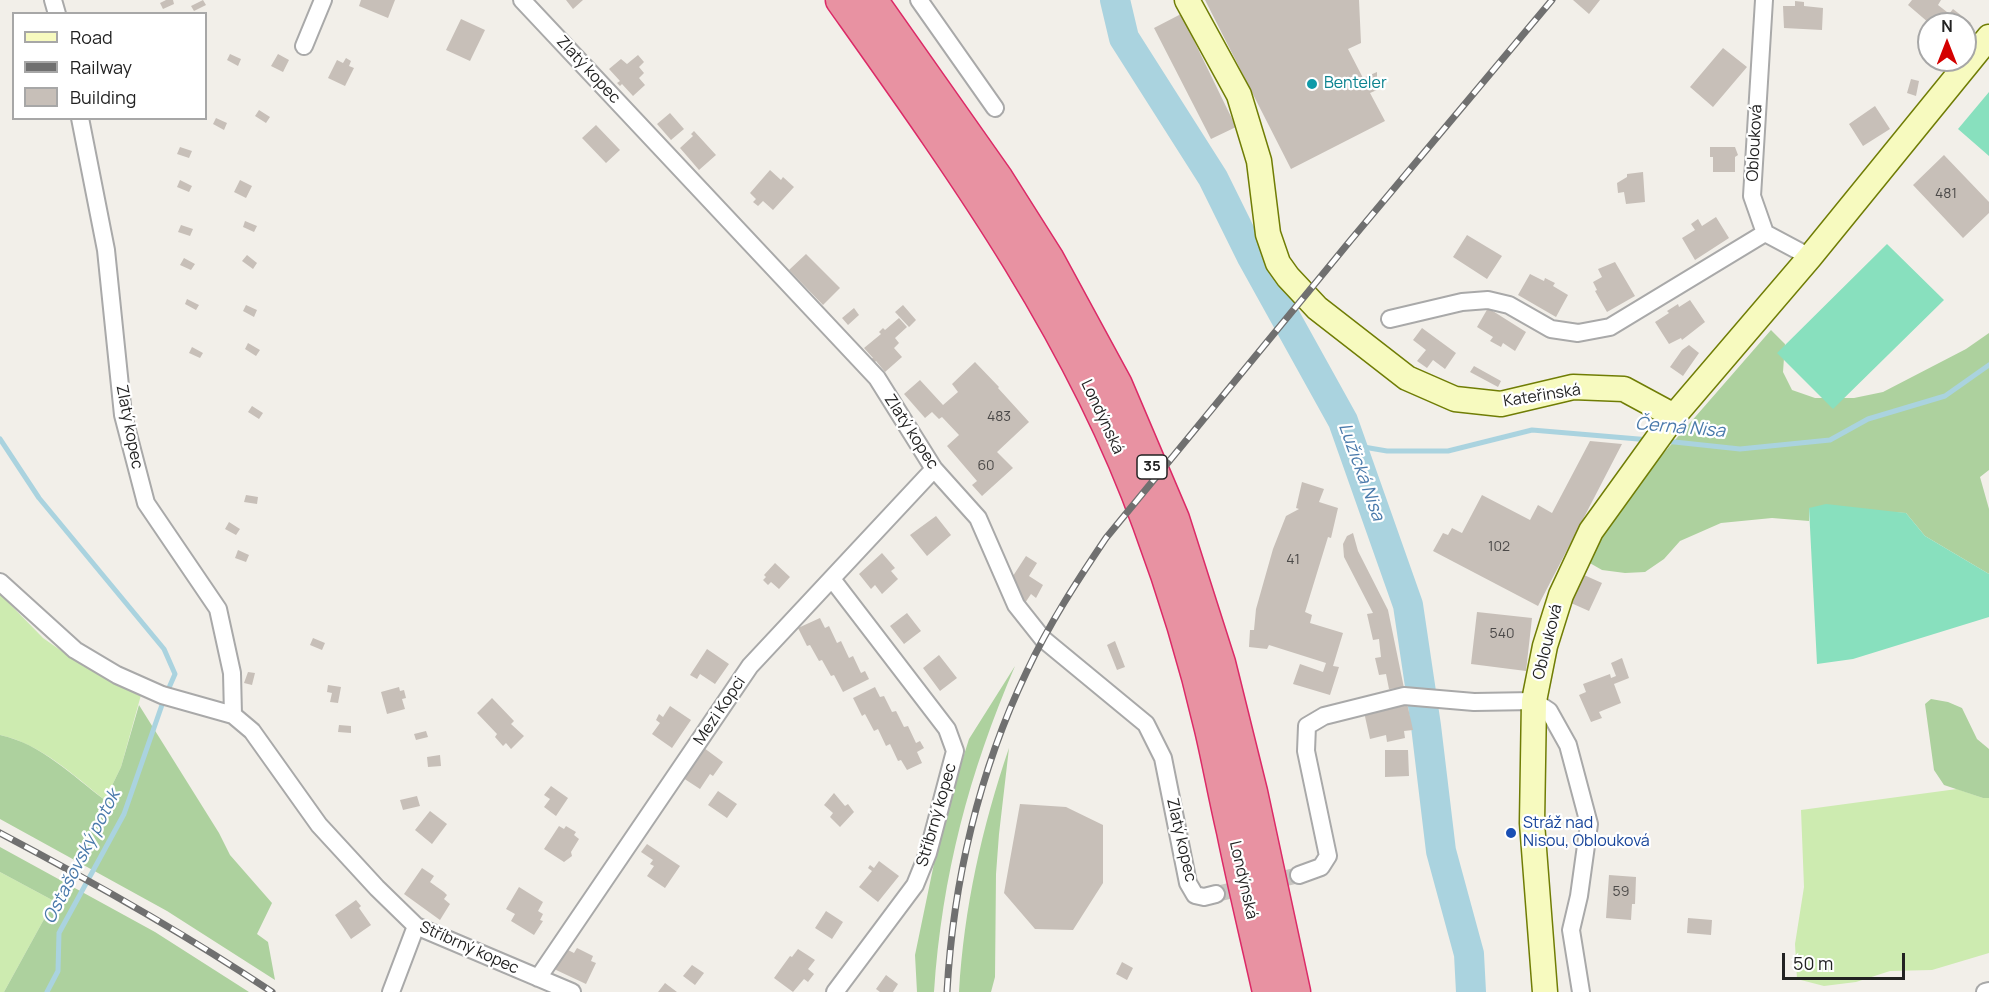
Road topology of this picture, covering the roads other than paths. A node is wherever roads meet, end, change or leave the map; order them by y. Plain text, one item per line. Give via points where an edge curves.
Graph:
1 (322, 0) edge
2 (522, 0) edge
3 (841, 0) edge
4 (872, 0) edge
5 (919, 0) edge
6 (1187, 0) edge
7 (1764, 0) edge
8 (1989, 37) edge
9 (304, 46) dead end
10 (995, 108) dead end
11 (80, 120) edge
12 (1765, 233) junction
13 (1810, 257) junction
14 (1390, 319) dead end
15 (1674, 416) junction
16 (934, 469) junction
17 (832, 579) junction
18 (0, 582) edge
19 (1534, 701) junction
20 (233, 715) junction
21 (1299, 875) tunnel mouth
22 (1216, 894) tunnel mouth
23 (416, 926) junction
24 (538, 978) junction
25 (391, 992) edge
26 (572, 992) edge
27 (835, 992) edge
28 (1268, 992) edge
29 (1295, 992) edge
30 (1545, 992) edge
31 (1581, 992) edge

1 - 9 street
2 - 16 street, Zlatý kopec via 877,378
3 - 28 highway, Londýnská / 35 via 1005,240 1075,359 1108,427 1148,522 1184,630
4 - 29 highway, Londýnská / 35 via 998,179 1048,258 1122,396 1174,519 1220,663
5 - 10 street
6 - 15 street, Kateřinská via 1239,95 1259,161 1268,234 1278,263 1317,308 1407,378 1455,399 1500,404 1573,387 1624,389
7 - 12 street, Oblouková via 1752,196
8 - 13 street
11 - 20 street, Zlatý kopec via 106,250 123,415 146,502 218,609 232,673
12 - 13 street
12 - 14 street via 1610,327 1578,333 1551,329 1509,305 1488,300
13 - 15 street
15 - 19 street, Oblouková via 1591,531 1561,595
16 - 17 street, Mezi Kopci
16 - 22 street, Zlatý kopec via 978,518 1016,605 1043,639 1146,724 1163,758 1188,883 1195,895
17 - 24 street, Mezi Kopci via 750,666
17 - 27 street, Stříbrný kopec via 947,729 955,751 915,885
18 - 20 street via 75,650 117,675 162,695
19 - 21 street via 1404,696 1324,716 1307,726 1306,751 1328,856 1321,867
19 - 30 street via 1532,823
19 - 31 street, Oblouková via 1549,711 1568,745 1589,824 1580,896 1571,930
20 - 23 street, Stříbrný kopec via 252,731 319,825
23 - 24 street, Stříbrný kopec
23 - 25 street
24 - 26 street, Stříbrný kopec

